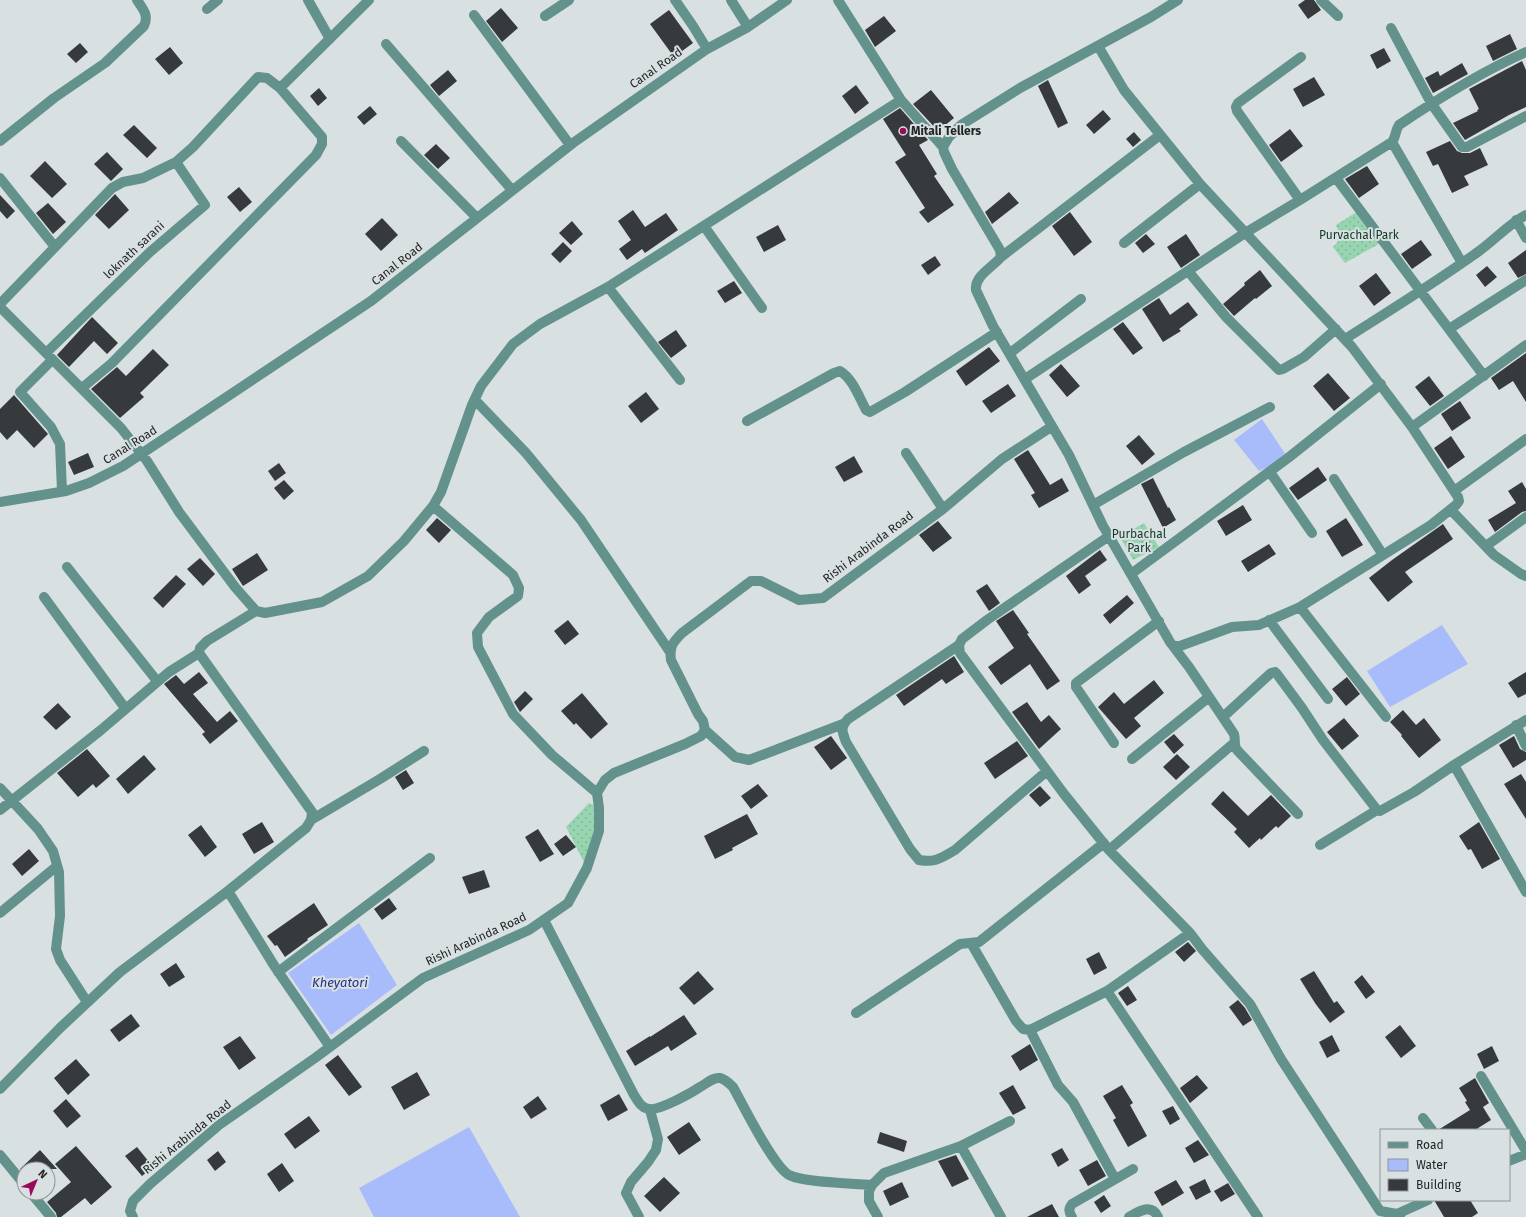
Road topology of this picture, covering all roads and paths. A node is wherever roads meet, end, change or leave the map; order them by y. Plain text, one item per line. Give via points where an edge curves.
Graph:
1 (137, 0) edge
2 (218, 0) edge
3 (308, 0) edge
4 (370, 0) edge
5 (568, 0) edge
6 (675, 0) edge
7 (731, 0) edge
8 (787, 0) edge
9 (1178, 0) edge
10 (1321, 0) edge
11 (841, 4) edge
12 (208, 9) dead end
13 (474, 15) dead end
14 (545, 16) dead end
15 (1338, 16) dead end
16 (748, 27) junction
17 (1391, 28) dead end
18 (330, 39) junction
19 (386, 44) dead end
20 (1098, 46) junction
21 (706, 49) junction
22 (1526, 52) edge
23 (1301, 57) dead end
24 (280, 88) junction
25 (901, 100) junction
26 (1431, 103) junction
27 (1526, 116) edge
28 (1160, 135) junction
29 (0, 141) edge
30 (400, 141) dead end
31 (1392, 142) junction
32 (570, 145) junction
33 (944, 147) junction
34 (176, 162) junction
35 (0, 178) edge
36 (1336, 178) junction
37 (1200, 184) junction
38 (512, 190) junction
39 (1300, 200) junction
40 (1526, 216) edge
41 (477, 218) junction
42 (1516, 220) junction
43 (704, 226) junction
44 (1245, 233) junction
45 (1526, 238) edge
46 (1124, 243) dead end
47 (55, 247) junction
48 (1001, 257) junction
49 (1462, 264) junction
50 (1188, 271) junction
51 (1526, 280) edge
52 (608, 287) junction
53 (1421, 291) junction
54 (1081, 299) dead end
55 (0, 304) edge
56 (0, 307) edge
57 (762, 308) dead end
58 (1336, 329) junction
59 (1449, 329) junction
60 (997, 332) junction
61 (1345, 339) junction
62 (1526, 345) edge
63 (1010, 353) junction
64 (49, 356) junction
65 (1484, 376) junction
66 (680, 380) dead end
67 (1025, 380) junction
68 (1381, 384) junction
69 (82, 388) junction
70 (475, 400) junction
71 (1270, 407) dead end
72 (747, 421) dead end
73 (1051, 426) junction
74 (1412, 427) junction
75 (1526, 439) edge
76 (906, 453) dead end
77 (145, 458) junction
78 (1270, 472) junction
79 (1334, 479) dead end
80 (62, 491) junction
81 (1454, 491) junction
82 (0, 502) edge
83 (1093, 505) junction
84 (433, 506) junction
85 (943, 509) junction
86 (1451, 510) junction
87 (1526, 517) edge
88 (1312, 533) dead end
89 (1109, 536) junction
90 (1486, 546) junction
91 (1383, 555) junction
92 (68, 567) dead end
93 (1131, 574) junction
94 (1526, 576) edge
95 (44, 596) dead end
96 (1300, 607) junction
97 (256, 611) junction
98 (1269, 620) junction
99 (1159, 621) junction
100 (958, 645) junction
101 (1174, 646) junction
102 (670, 652) junction
103 (199, 653) junction
104 (157, 681) junction
105 (1209, 697) junction
106 (1328, 699) dead end
107 (125, 708) junction
108 (1222, 716) junction
109 (1386, 717) dead end
110 (1526, 720) edge
111 (843, 724) junction
112 (1516, 725) junction
113 (705, 730) junction
114 (1114, 743) dead end
115 (1234, 743) junction
116 (1526, 746) edge
117 (424, 751) dead end
118 (1132, 759) dead end
119 (1454, 765) junction
120 (1047, 771) junction
121 (0, 788) edge
122 (596, 793) junction
123 (12, 801) junction
124 (0, 810) edge
125 (1377, 810) junction
126 (1298, 814) dead end
127 (311, 820) junction
128 (1320, 845) dead end
129 (1106, 847) junction
130 (430, 858) dead end
131 (57, 866) junction
132 (228, 891) junction
133 (1526, 892) edge
134 (0, 913) edge
135 (544, 920) junction
136 (1190, 933) junction
137 (971, 943) junction
138 (278, 972) junction
139 (1107, 991) junction
140 (87, 1002) junction
141 (856, 1013) dead end
142 (1030, 1030) junction
143 (330, 1047) junction
144 (1481, 1076) dead end
145 (0, 1089) edge
146 (650, 1110) junction
147 (1423, 1118) dead end
148 (1010, 1121) dead end
149 (1431, 1129) edge
150 (961, 1146) junction
151 (1526, 1152) edge
152 (0, 1155) edge
153 (1510, 1160) edge
154 (1133, 1168) dead end
155 (16, 1174) edge
156 (1115, 1179) junction
157 (872, 1185) junction
158 (38, 1201) edge
159 (1426, 1201) edge
160 (131, 1214) edge
161 (1398, 1216) edge
162 (51, 1217) edge
163 (121, 1217) edge
164 (639, 1217) edge
165 (878, 1217) edge
166 (1001, 1217) edge
167 (1072, 1217) edge
168 (1129, 1217) edge
169 (1158, 1217) edge
170 (1258, 1217) edge

1 - 29 street via 146,13 144,26 105,63 54,98
2 - 12 street
3 - 18 street
4 - 18 street
5 - 14 street
6 - 21 street
7 - 16 street
8 - 16 street, Canal Road
9 - 20 street
10 - 15 street
11 - 25 street
13 - 32 street
16 - 21 street, Canal Road
17 - 26 street
18 - 24 street
19 - 38 street
20 - 28 street via 1124,90
20 - 33 street via 1020,88 961,124
21 - 32 street, Canal Road
22 - 26 street
23 - 39 street via 1236,107
24 - 34 street via 267,78 258,77
24 - 69 street via 322,137 322,144 316,155 112,363
25 - 33 street
25 - 43 street
26 - 27 street via 1462,147 1467,147
26 - 31 street via 1399,125
28 - 37 street
28 - 48 street
30 - 41 street
31 - 36 street
31 - 49 street
32 - 38 street, Canal Road
33 - 48 street via 952,169 1000,250
34 - 47 street via 143,178 123,182 112,188
34 - 64 street, loknath sarani via 205,205 150,252
35 - 47 street
36 - 39 street
36 - 53 street
37 - 44 street
37 - 46 street
38 - 41 street, Canal Road
39 - 44 street
40 - 42 street
41 - 77 street, Canal Road via 370,302
42 - 45 street
42 - 49 street
43 - 52 street
43 - 57 street
44 - 50 street
44 - 58 street
47 - 55 street
48 - 60 street via 975,285
49 - 53 street
50 - 58 street via 1226,317 1279,370 1304,357
50 - 67 street
51 - 59 street
52 - 66 street
52 - 70 street via 540,324 512,344 485,381
53 - 59 street
53 - 61 street
54 - 63 street
56 - 64 street
58 - 61 street
59 - 65 street
60 - 63 street
60 - 72 street via 870,412 866,410 849,379 840,371
61 - 68 street
62 - 65 street
63 - 67 street
64 - 69 street
64 - 80 street via 20,392 51,427 60,444
65 - 74 street
67 - 73 street
68 - 74 street
68 - 78 street
69 - 77 street via 121,428
70 - 84 street via 441,492
70 - 102 street via 526,453 582,520
71 - 83 street via 1184,452
73 - 83 street via 1069,455
73 - 85 street, Rishi Arabinda Road via 1002,460
74 - 81 street
75 - 81 street
76 - 85 street
77 - 80 street, Canal Road via 123,466 89,484
77 - 97 street via 179,512 234,586
78 - 88 street
78 - 93 street
79 - 91 street
80 - 82 street, Canal Road
81 - 86 street via 1459,501
83 - 89 street
84 - 97 street via 368,576 322,602 265,613
84 - 122 street via 513,575 519,588 518,596 489,618 477,633 478,648 513,714 552,755
85 - 102 street, Rishi Arabinda Road via 823,598 799,600 761,581 751,581 682,633 672,643
86 - 90 street
86 - 91 street via 1431,526
87 - 90 street
89 - 93 street
89 - 100 street via 986,620
90 - 94 street via 1494,555
91 - 96 street
92 - 104 street
93 - 99 street
95 - 107 street
96 - 98 street
96 - 109 street
97 - 103 street via 207,641
98 - 101 street via 1252,626 1232,627
98 - 106 street
99 - 101 street
99 - 114 street via 1076,683 1076,687
100 - 111 street
100 - 120 street via 960,653
101 - 105 street
102 - 113 street via 671,660 703,721
103 - 104 street
103 - 127 street via 312,812
104 - 107 street
105 - 108 street
105 - 118 street
107 - 123 street
108 - 115 street via 1234,734
108 - 125 street via 1275,672
110 - 112 street
111 - 113 street via 749,760 735,757
111 - 120 street via 842,732 846,742 910,850 919,860 929,862 940,859 955,850
112 - 116 street
112 - 119 street
113 - 122 street via 701,736 685,744 614,773 605,780
115 - 126 street via 1237,750
115 - 129 street
117 - 127 street
119 - 125 street via 1383,811
119 - 133 street
120 - 129 street
121 - 123 street
122 - 135 street, Rishi Arabinda Road via 598,832 587,868 568,904
123 - 124 street
123 - 131 street via 42,835 53,851
125 - 128 street
127 - 132 street via 306,828
129 - 136 street
129 - 137 street via 979,942
130 - 138 street
131 - 134 street
131 - 140 street via 60,916 56,949 60,960
132 - 138 street
132 - 140 street via 120,972
135 - 143 street, Rishi Arabinda Road via 529,930 423,978
135 - 146 street via 634,1095 641,1106
136 - 139 street
136 - 161 street via 1250,1004 1281,1059 1380,1211
137 - 141 street via 960,944
137 - 142 street via 1016,1021 1023,1029
138 - 143 street
139 - 142 street
139 - 170 street
140 - 145 street
142 - 156 street via 1058,1085 1073,1102
143 - 160 street, Rishi Arabinda Road via 219,1125 133,1201
144 - 151 street
146 - 157 street via 693,1092 713,1079 724,1079 733,1087 773,1158 788,1174 799,1179
146 - 164 street via 658,1139 656,1150 631,1182 626,1193
147 - 149 street
148 - 150 street
150 - 157 street via 884,1173
150 - 166 street
151 - 153 street
152 - 155 street
154 - 156 street
156 - 167 street via 1072,1204 1069,1213
157 - 165 street via 869,1200
158 - 162 street
159 - 161 street
160 - 163 street
168 - 169 street via 1148,1208 1156,1212

